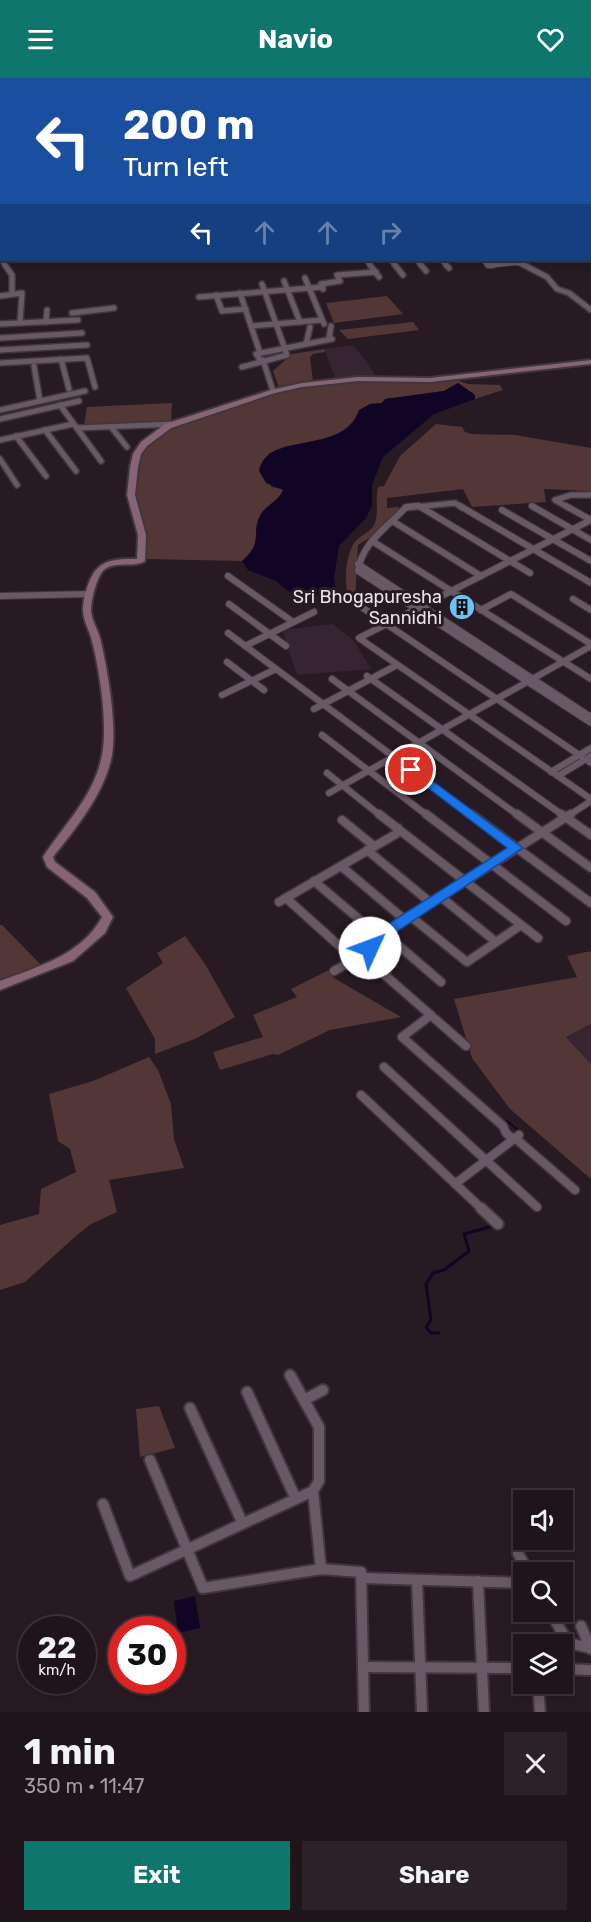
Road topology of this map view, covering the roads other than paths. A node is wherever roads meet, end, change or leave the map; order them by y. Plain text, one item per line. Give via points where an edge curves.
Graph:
1 (2, 261) edge
2 (367, 261) edge
3 (391, 261) edge
4 (417, 261) edge
5 (442, 261) edge
6 (484, 261) edge
7 (449, 268) dead end
8 (426, 271) dead end
9 (403, 275) dead end
10 (304, 278) dead end
11 (284, 281) dead end
12 (262, 284) dead end
13 (309, 288) junction
14 (287, 290) junction
15 (264, 291) junction
16 (240, 293) junction
17 (12, 294) junction
18 (216, 295) junction
19 (0, 296) edge
20 (199, 297) dead end
21 (114, 308) dead end
22 (246, 309) junction
23 (47, 310) dead end
24 (591, 310) edge
25 (46, 322) junction
26 (300, 322) junction
27 (20, 323) junction
28 (0, 324) edge
29 (275, 324) junction
30 (251, 326) junction
31 (331, 326) dead end
32 (310, 327) dead end
33 (82, 333) dead end
34 (0, 338) edge
35 (306, 344) junction
36 (87, 345) dead end
37 (284, 348) junction
38 (0, 350) edge
39 (260, 353) junction
40 (61, 359) junction
41 (262, 360) junction
42 (591, 362) edge
43 (0, 363) edge
44 (34, 366) dead end
45 (242, 367) dead end
46 (95, 387) dead end
47 (69, 389) dead end
48 (85, 391) dead end
49 (273, 391) junction
50 (40, 401) junction
51 (79, 401) dead end
52 (60, 405) junction
53 (0, 410) edge
54 (1, 417) edge
55 (173, 424) junction
56 (75, 426) junction
57 (111, 427) junction
58 (45, 430) junction
59 (16, 436) junction
60 (0, 440) edge
61 (127, 447) dead end
62 (0, 459) edge
63 (101, 461) dead end
64 (76, 471) dead end
65 (46, 476) dead end
66 (17, 485) dead end
67 (581, 495) junction
68 (591, 495) edge
69 (591, 501) edge
70 (419, 506) junction
71 (532, 506) dead end
72 (502, 510) dead end
73 (591, 520) edge
74 (394, 522) junction
75 (573, 529) junction
76 (553, 539) junction
77 (591, 540) edge
78 (372, 541) junction
79 (533, 549) junction
80 (510, 561) junction
81 (591, 561) edge
82 (530, 573) dead end
83 (228, 576) dead end
84 (481, 576) junction
85 (591, 583) edge
86 (451, 591) junction
87 (90, 594) junction
88 (0, 596) edge
89 (573, 599) dead end
90 (229, 604) dead end
91 (357, 604) dead end
92 (419, 607) junction
93 (591, 609) edge
94 (481, 610) junction
95 (314, 612) dead end
96 (292, 622) junction
97 (386, 624) junction
98 (228, 633) dead end
99 (269, 634) junction
100 (591, 645) edge
101 (245, 646) junction
102 (286, 646) dead end
103 (227, 662) dead end
104 (562, 662) junction
105 (398, 664) junction
106 (276, 669) junction
107 (369, 677) junction
108 (332, 679) dead end
109 (591, 679) edge
110 (530, 680) junction
111 (251, 681) junction
112 (264, 690) dead end
113 (348, 691) junction
114 (222, 695) dead end
115 (496, 699) junction
116 (323, 704) junction
117 (314, 709) dead end
118 (469, 714) junction
119 (591, 717) edge
120 (591, 723) edge
121 (442, 729) junction
122 (322, 735) dead end
123 (419, 742) junction
124 (591, 748) edge
125 (394, 756) junction
126 (586, 759) edge
127 (369, 771) junction
128 (327, 772) dead end
129 (554, 774) junction
130 (343, 785) junction
131 (329, 793) dead end
132 (591, 800) edge
133 (566, 817) junction
134 (342, 820) dead end
135 (398, 828) junction
136 (542, 832) junction
137 (591, 835) edge
138 (370, 848) junction
139 (517, 848) junction
140 (491, 864) junction
141 (341, 866) junction
142 (591, 868) edge
143 (314, 881) junction
144 (466, 881) junction
145 (441, 897) junction
146 (431, 903) junction
147 (591, 903) edge
148 (407, 918) junction
149 (566, 921) dead end
150 (521, 925) junction
151 (381, 935) junction
152 (538, 938) dead end
153 (496, 942) junction
154 (359, 957) junction
155 (334, 971) dead end
156 (441, 982) dead end
157 (0, 987) edge
158 (431, 1015) junction
159 (466, 1046) dead end
160 (384, 1068) dead end
161 (361, 1095) dead end
162 (516, 1137) junction
163 (485, 1160) junction
164 (455, 1184) junction
165 (575, 1190) dead end
166 (537, 1207) dead end
167 (498, 1224) dead end
168 (290, 1375) dead end
169 (323, 1389) dead end
170 (247, 1392) dead end
171 (304, 1400) junction
172 (190, 1408) dead end
173 (150, 1460) dead end
174 (313, 1491) junction
175 (295, 1497) junction
176 (103, 1504) dead end
177 (242, 1522) junction
178 (187, 1550) junction
179 (518, 1553) dead end
180 (523, 1562) edge
181 (321, 1569) junction
182 (362, 1578) junction
183 (417, 1580) junction
184 (478, 1581) junction
185 (513, 1583) edge
186 (556, 1622) edge
187 (581, 1626) dead end
188 (591, 1648) edge
189 (363, 1667) junction
190 (420, 1667) junction
191 (482, 1668) junction
192 (513, 1668) edge
193 (573, 1669) edge
194 (591, 1670) edge
195 (539, 1694) edge
196 (364, 1712) edge
197 (422, 1712) edge
198 (483, 1712) edge
199 (540, 1712) edge

1 - 17 street via 12,275
2 - 13 street via 378,275 337,275 340,280 321,284 323,289
3 - 9 street
4 - 8 street
5 - 7 street
6 - 24 street via 488,266 517,263 535,269 557,289
10 - 13 street
11 - 14 street
12 - 15 street
13 - 14 street
13 - 26 street via 323,322
14 - 15 street
14 - 26 street
15 - 16 street
15 - 29 street
16 - 18 street
16 - 22 street
17 - 19 street
17 - 27 street via 22,293
18 - 20 street
18 - 22 street via 222,311
21 - 25 street via 72,310 75,320
22 - 30 street
23 - 25 street
25 - 27 street
26 - 29 street
27 - 28 street
29 - 30 street
29 - 37 street
30 - 39 street
31 - 35 street via 330,339
32 - 35 street
33 - 34 street
35 - 37 street
36 - 38 street
37 - 39 street
37 - 41 street via 287,355
39 - 41 street via 256,354
40 - 43 street
40 - 46 street via 87,358
40 - 47 street
41 - 45 street
41 - 49 street
42 - 49 street via 430,380 358,379
44 - 50 street
48 - 50 street
49 - 55 street
50 - 53 street
51 - 52 street
52 - 54 street
52 - 56 street
55 - 57 street
55 - 87 street via 144,444 137,454 131,495 142,535 141,561 104,567 97,573
56 - 57 street
56 - 58 street
56 - 63 street
57 - 61 street
58 - 59 street
58 - 64 street
59 - 60 street
59 - 65 street
62 - 66 street
67 - 68 street
67 - 69 street
67 - 73 street via 555,500
70 - 74 street via 406,507
70 - 79 street via 455,503
70 - 80 street
71 - 75 street
72 - 76 street
73 - 75 street
74 - 78 street
74 - 84 street
75 - 76 street
75 - 77 street
76 - 79 street
76 - 81 street
78 - 86 street
78 - 92 street via 366,546 358,571
79 - 80 street
79 - 85 street
80 - 82 street
80 - 84 street
83 - 96 street
84 - 86 street
86 - 92 street
86 - 94 street
87 - 88 street
87 - 157 street via 86,610 97,641 109,725 106,756 75,823 48,857 51,864 91,895 108,917 101,930 69,958
89 - 93 street
90 - 99 street
91 - 97 street
92 - 97 street
92 - 110 street
94 - 100 street via 511,594
94 - 104 street
95 - 96 street
96 - 99 street
97 - 105 street via 359,638
97 - 115 street
98 - 101 street
99 - 101 street
99 - 102 street
100 - 104 street
101 - 106 street
103 - 111 street
104 - 109 street
104 - 110 street
105 - 107 street
105 - 118 street
106 - 111 street
106 - 116 street
107 - 113 street
107 - 121 street
108 - 113 street
110 - 115 street
110 - 119 street
110 - 120 street
111 - 112 street
111 - 114 street
113 - 116 street
113 - 123 street
115 - 118 street
115 - 126 street
116 - 117 street
116 - 125 street
118 - 121 street
118 - 129 street
121 - 123 street
121 - 133 street
122 - 127 street
123 - 125 street
123 - 136 street
124 - 126 street
125 - 127 street
125 - 139 street
126 - 129 street
127 - 130 street
127 - 140 street
128 - 130 street
129 - 132 street
130 - 131 street
130 - 135 street
132 - 133 street
133 - 136 street
133 - 137 street
134 - 138 street
135 - 138 street via 396,834
135 - 144 street
136 - 139 street
136 - 142 street
138 - 141 street
138 - 146 street
139 - 140 street
139 - 147 street
140 - 144 street
140 - 149 street
141 - 143 street
141 - 148 street
143 - 151 street
143 - 154 street via 283,900
144 - 145 street
144 - 150 street
145 - 146 street
145 - 153 street
146 - 148 street
148 - 151 street
148 - 153 street via 467,962
150 - 152 street
150 - 153 street
151 - 154 street
151 - 156 street
154 - 155 street
154 - 158 street
158 - 159 street
158 - 162 street via 402,1037 503,1126 506,1133
160 - 163 street
161 - 164 street
162 - 163 street
162 - 165 street
163 - 164 street
163 - 166 street
164 - 167 street
168 - 171 street
169 - 171 street
170 - 175 street
171 - 174 street via 319,1427 319,1481
172 - 177 street
173 - 178 street
174 - 175 street
174 - 181 street
175 - 177 street
176 - 178 street via 130,1576
177 - 178 street
178 - 181 street via 204,1588
179 - 180 street
181 - 182 street via 362,1572
182 - 183 street
182 - 189 street
183 - 184 street
183 - 190 street
184 - 185 street
184 - 191 street
186 - 188 street via 568,1643
187 - 188 street
189 - 190 street
189 - 196 street
190 - 191 street
190 - 197 street
191 - 192 street
191 - 198 street
193 - 194 street
195 - 199 street

